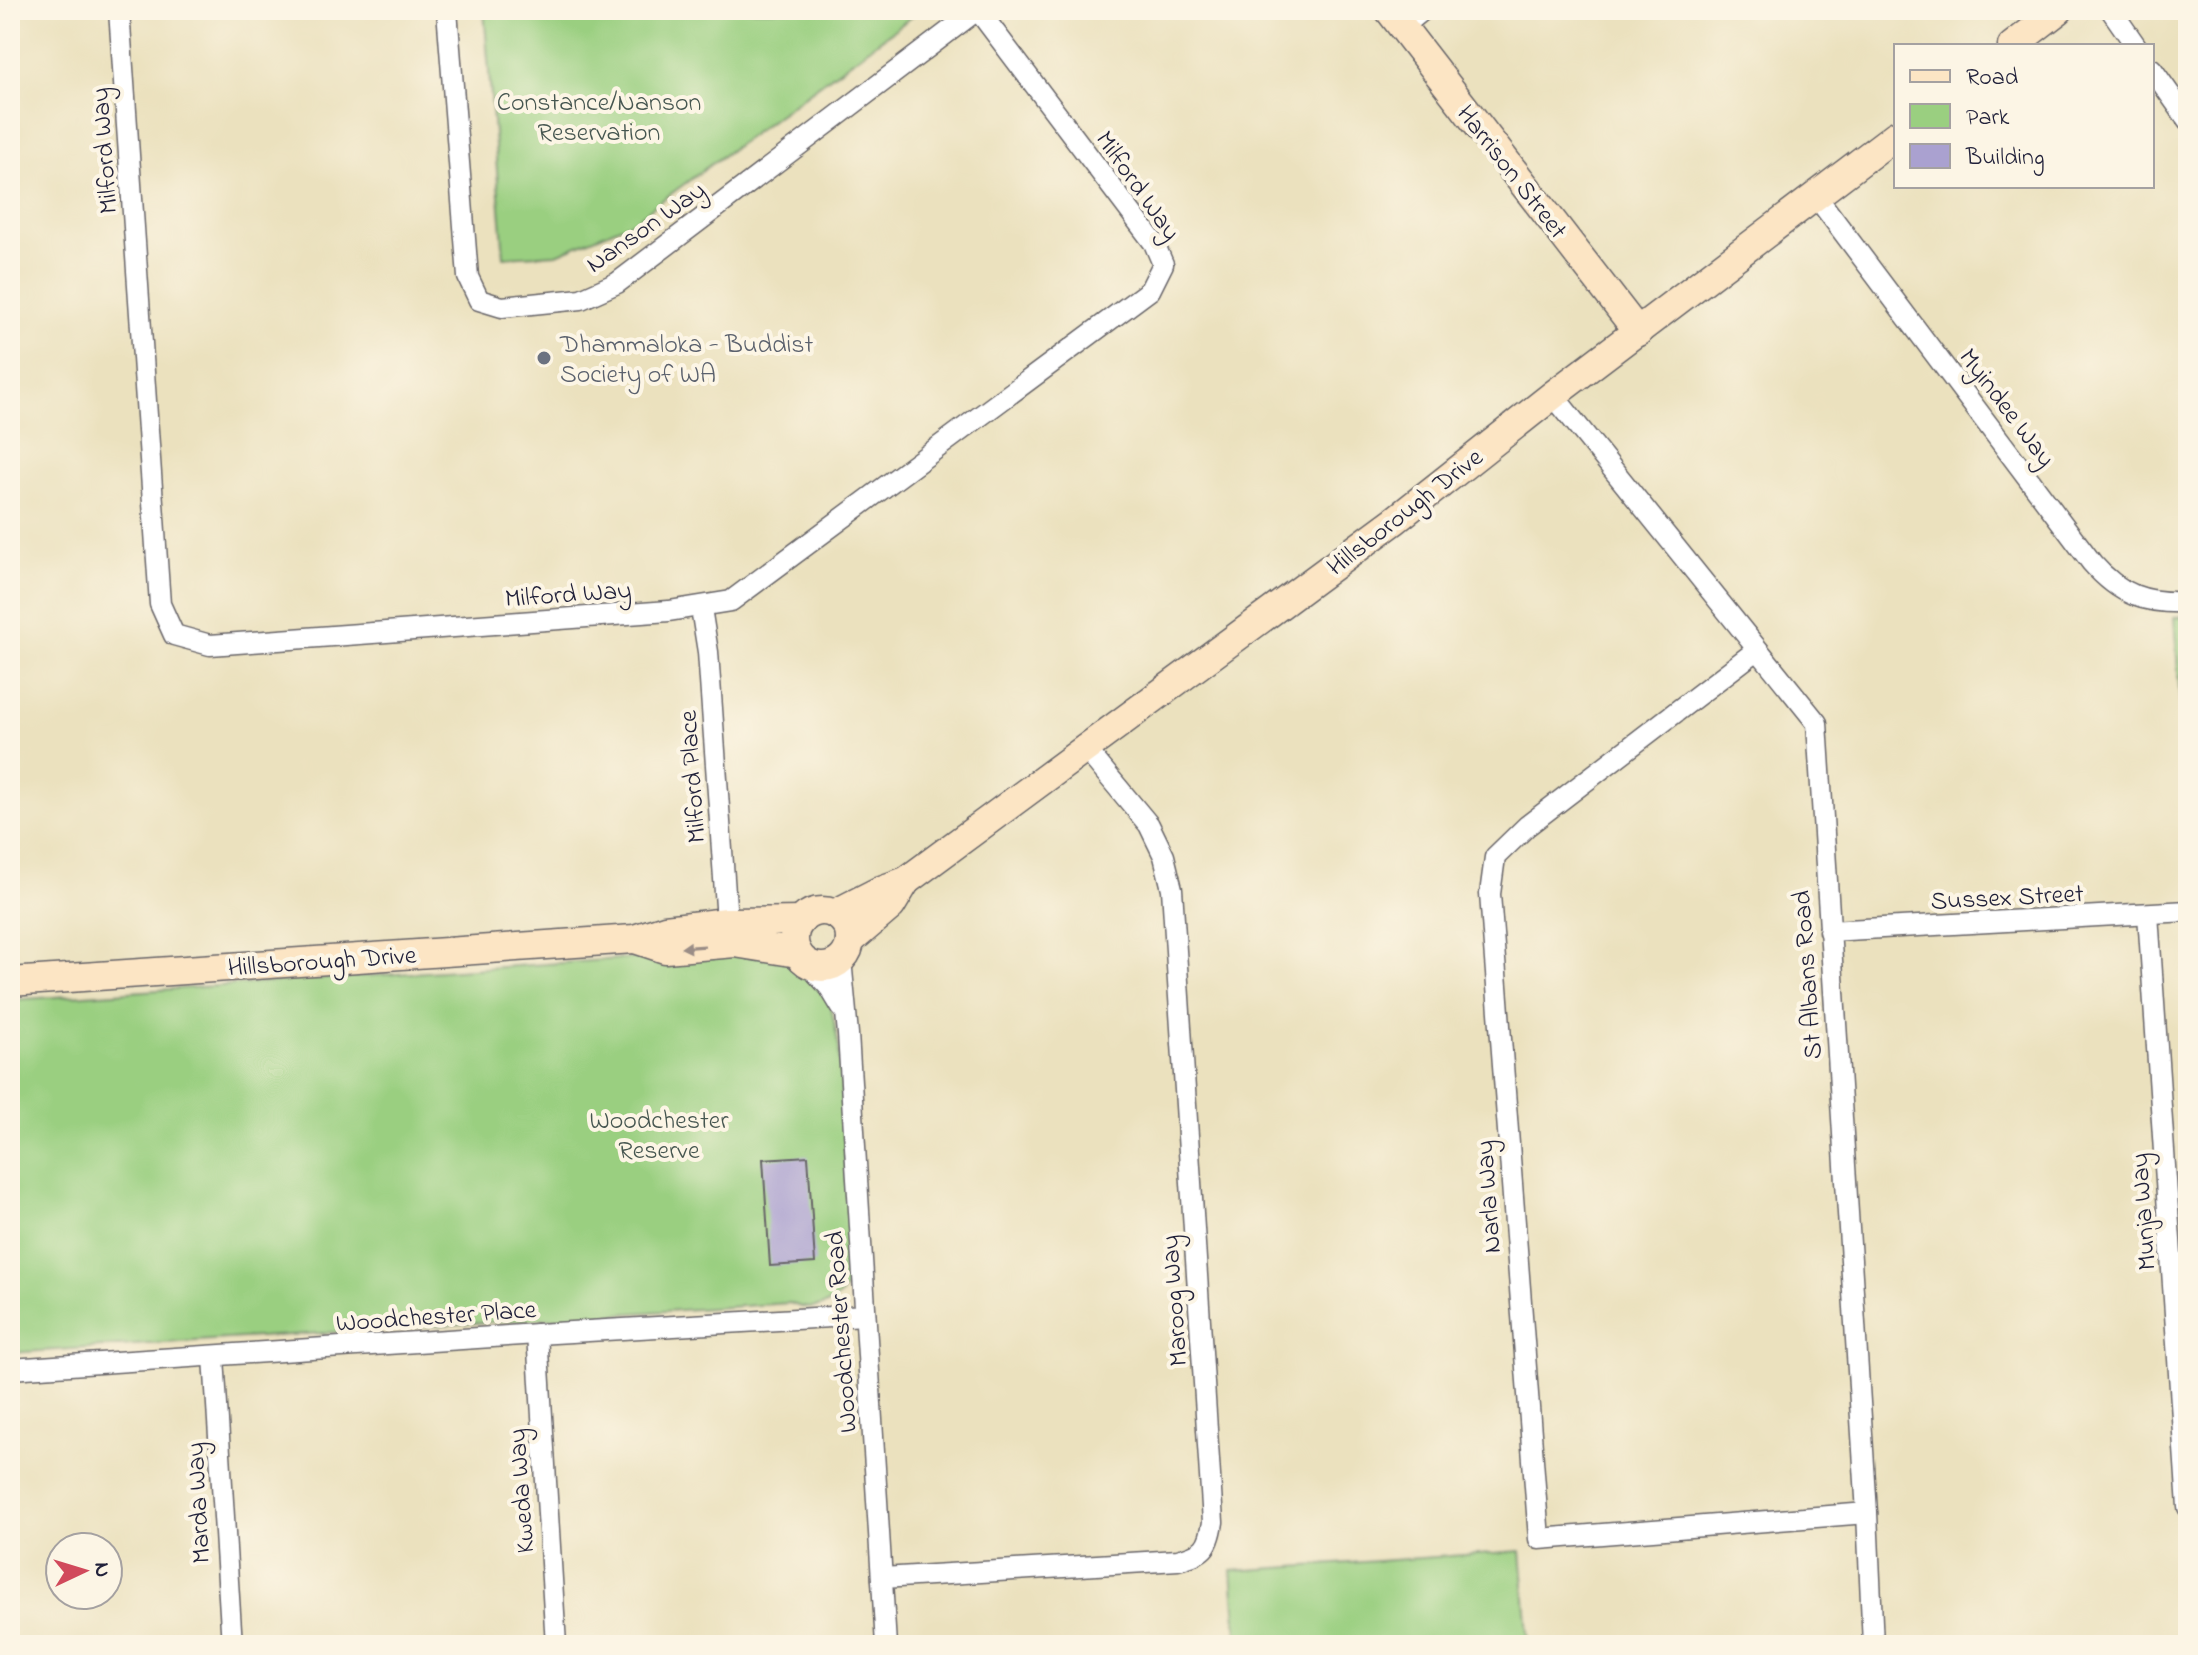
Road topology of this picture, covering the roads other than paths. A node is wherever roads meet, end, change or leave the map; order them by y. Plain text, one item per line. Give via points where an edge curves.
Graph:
1 (119, 10) edge
2 (447, 10) edge
3 (978, 10) edge
4 (2059, 10) edge
5 (2111, 10) edge
6 (1405, 16) edge
7 (2015, 44) edge
8 (2135, 44) edge
9 (2154, 72) edge
10 (2188, 120) edge
11 (1894, 137) edge
12 (1816, 196) junction
13 (1638, 332) junction
14 (1553, 395) junction
15 (2188, 602) edge
16 (701, 608) junction
17 (1757, 650) junction
18 (1085, 748) junction
19 (906, 881) junction
20 (2188, 911) edge
21 (834, 914) junction
22 (2148, 914) junction
23 (801, 921) junction
24 (1829, 931) junction
25 (728, 933) junction
26 (846, 950) junction
27 (801, 957) junction
28 (10, 982) edge
29 (846, 1015) junction
30 (865, 1315) junction
31 (537, 1334) junction
32 (214, 1357) junction
33 (10, 1369) edge
34 (2188, 1507) edge
35 (1867, 1513) junction
36 (882, 1578) junction
37 (232, 1645) edge
38 (556, 1645) edge
39 (886, 1645) edge
40 (1873, 1645) edge

1 - 16 street, Milford Way via 160,604 174,635 210,645
2 - 3 street, Nanson Way via 468,277 479,300 502,307 581,299 617,283
3 - 16 street, Milford Way via 1154,243 1163,264 1150,290 1138,299 731,601
4 - 7 street
5 - 8 street
6 - 13 street, Harrison Street
9 - 10 street
11 - 12 street, Hillsborough Drive
12 - 13 street, Hillsborough Drive
12 - 15 street, Myindee Way via 2101,574 2141,598
13 - 14 street, Hillsborough Drive
14 - 17 street, St Albans Road
14 - 18 street, Hillsborough Drive via 1394,521
16 - 25 street, Milford Place
17 - 24 street, St Albans Road via 1817,723
17 - 35 street, Narla Way via 1527,826 1495,857 1490,894 1539,1539
18 - 19 street, Hillsborough Drive
18 - 36 street, Maroog Way via 1149,825 1172,889 1213,1522 1210,1540 1199,1555 1178,1560
19 - 21 street, Hillsborough Drive
19 - 26 street, Hillsborough Drive via 891,906
20 - 22 street, Sussex Street
21 - 23 street via 822,911
21 - 26 street via 848,929
22 - 24 street, Sussex Street
22 - 34 street, Munja Way
23 - 25 street, Hillsborough Drive
23 - 27 street via 795,934
24 - 35 street, St Albans Road
25 - 27 street, Hillsborough Drive
25 - 28 street, Hillsborough Drive via 665,929 634,939
26 - 27 street via 823,967
26 - 29 street, Woodchester Road
27 - 29 street, Woodchester Road
29 - 30 street, Woodchester Road
30 - 31 street, Woodchester Place
30 - 36 street, Woodchester Road
31 - 32 street, Woodchester Place
31 - 38 street, Kweda Way
32 - 33 street, Woodchester Place
32 - 37 street, Marda Way
35 - 40 street, St Albans Road
36 - 39 street, Woodchester Road

